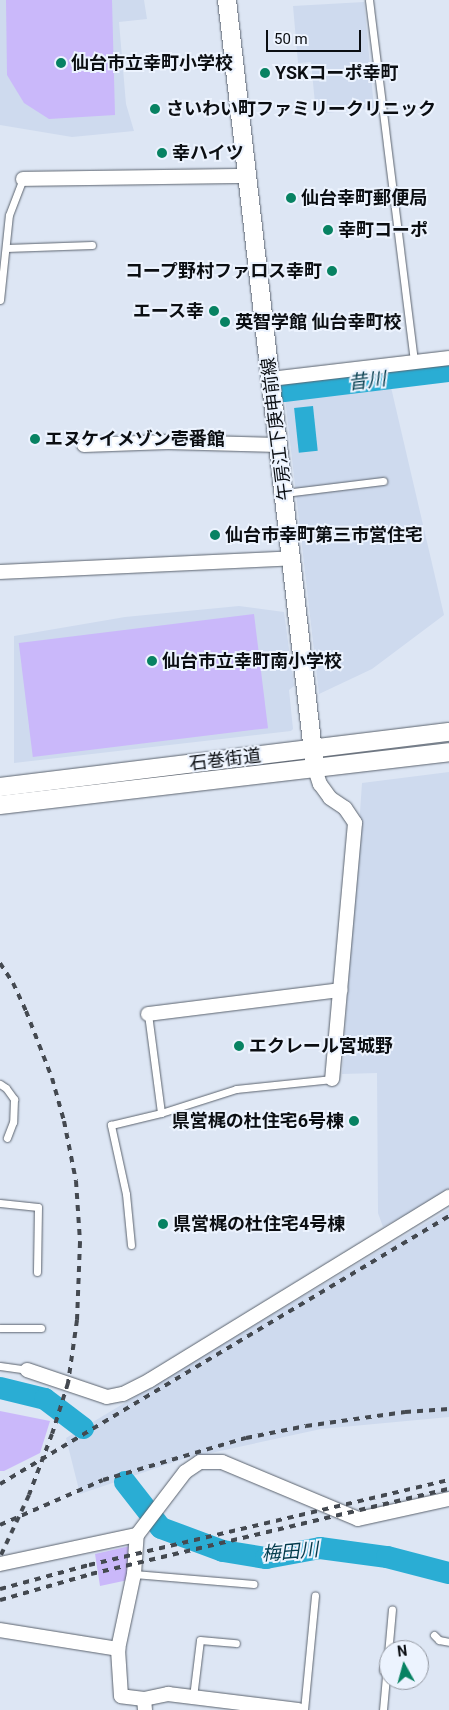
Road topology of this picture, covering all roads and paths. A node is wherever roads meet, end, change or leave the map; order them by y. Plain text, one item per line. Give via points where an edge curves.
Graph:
1 (227, 0) edge
2 (370, 0) edge
3 (248, 176) junction
4 (23, 179) joint
5 (92, 246) dead end
6 (6, 248) junction
7 (0, 300) edge
8 (449, 358) edge
9 (414, 362) junction
10 (271, 379) junction
11 (84, 445) dead end
12 (278, 445) junction
13 (383, 481) dead end
14 (284, 493) junction
15 (292, 558) junction
16 (0, 572) edge
17 (449, 732) edge
18 (313, 749) junction
19 (449, 752) edge
20 (315, 769) junction
21 (0, 787) edge
22 (0, 805) edge
23 (341, 990) junction
24 (148, 1014) joint
25 (332, 1079) joint
26 (0, 1084) edge
27 (161, 1112) junction
28 (7, 1138) dead end
29 (449, 1198) edge
30 (0, 1204) edge
31 (131, 1245) dead end
32 (37, 1272) dead end
33 (0, 1328) edge
34 (41, 1328) dead end
35 (0, 1366) edge
36 (26, 1370) joint
37 (449, 1499) edge
38 (140, 1531) junction
39 (0, 1564) edge
40 (134, 1574) junction
41 (254, 1584) dead end
42 (315, 1596) dead end
43 (392, 1609) dead end
44 (1, 1632) edge
45 (434, 1635) dead end
46 (390, 1640) edge
47 (449, 1642) edge
48 (236, 1643) dead end
49 (118, 1649) junction
50 (386, 1690) edge
51 (193, 1697) junction
52 (144, 1704) edge
53 (298, 1710) edge
54 (304, 1710) edge
55 (383, 1710) edge

1 - 3 street, 午房江下庚申前線
2 - 9 lane
3 - 4 street
3 - 10 street, 午房江下庚申前線
4 - 6 lane via 9,215
5 - 6 lane
6 - 7 lane
8 - 9 street
9 - 10 street
10 - 12 street, 午房江下庚申前線
11 - 12 street via 168,442
12 - 14 street, 午房江下庚申前線
13 - 14 lane
14 - 15 street, 午房江下庚申前線
15 - 16 street
15 - 18 street, 午房江下庚申前線
17 - 18 street, 石巻街道
18 - 20 street, 午房江下庚申前線
18 - 21 street, 石巻街道
19 - 20 street, 石巻街道
20 - 22 street, 石巻街道
20 - 23 street via 330,798 345,808 355,823
23 - 24 street
23 - 25 street
24 - 27 lane
25 - 27 lane via 236,1089
26 - 28 lane via 14,1099 13,1122
27 - 31 lane via 111,1125 126,1194
29 - 36 street via 124,1394 107,1397
30 - 32 lane via 38,1208
33 - 34 lane
35 - 36 lane
37 - 38 street via 358,1519 222,1462 200,1462 185,1472
38 - 39 street
38 - 40 street
40 - 41 lane
40 - 49 street
42 - 54 lane
43 - 46 lane
44 - 49 street
45 - 47 lane
48 - 51 lane via 200,1640
49 - 52 street via 121,1696
50 - 55 lane
51 - 52 street via 168,1694
51 - 53 street

